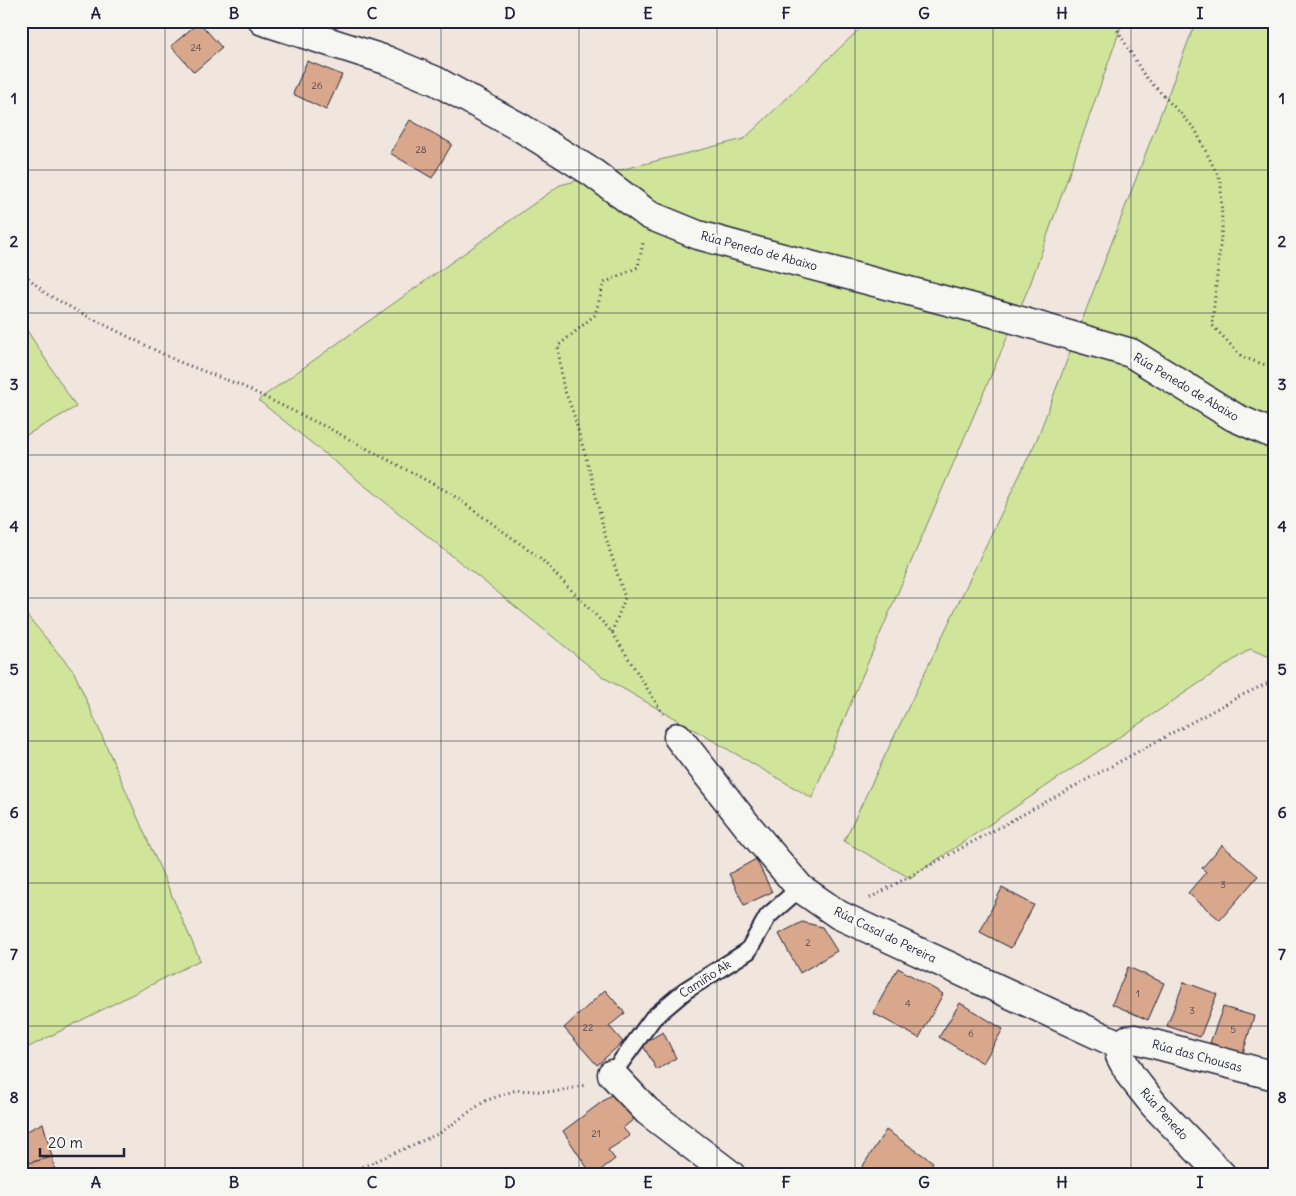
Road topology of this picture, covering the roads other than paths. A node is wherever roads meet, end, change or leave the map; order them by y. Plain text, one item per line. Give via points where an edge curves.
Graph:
1 (263, 21) edge
2 (1275, 435) edge
3 (678, 737) road end
4 (800, 888) junction
5 (1122, 1046) junction
6 (612, 1074) joint
7 (1275, 1076) edge
8 (731, 1175) edge
9 (1222, 1175) edge

1 - 2 street, Rúa Penedo de Abaixo via 386,60 436,81 593,173 649,215 698,235 1131,353 1234,417
3 - 4 street, Rúa Casal do Pereira
4 - 5 street, Rúa Casal do Pereira via 839,915
4 - 6 lane, Camiño Ak via 768,916 748,951 686,990 653,1018
5 - 7 street, Rúa das Chousas via 1135,1039
5 - 9 street, Rúa Penedo via 1120,1056 1131,1076 1155,1106
6 - 8 street via 647,1111

